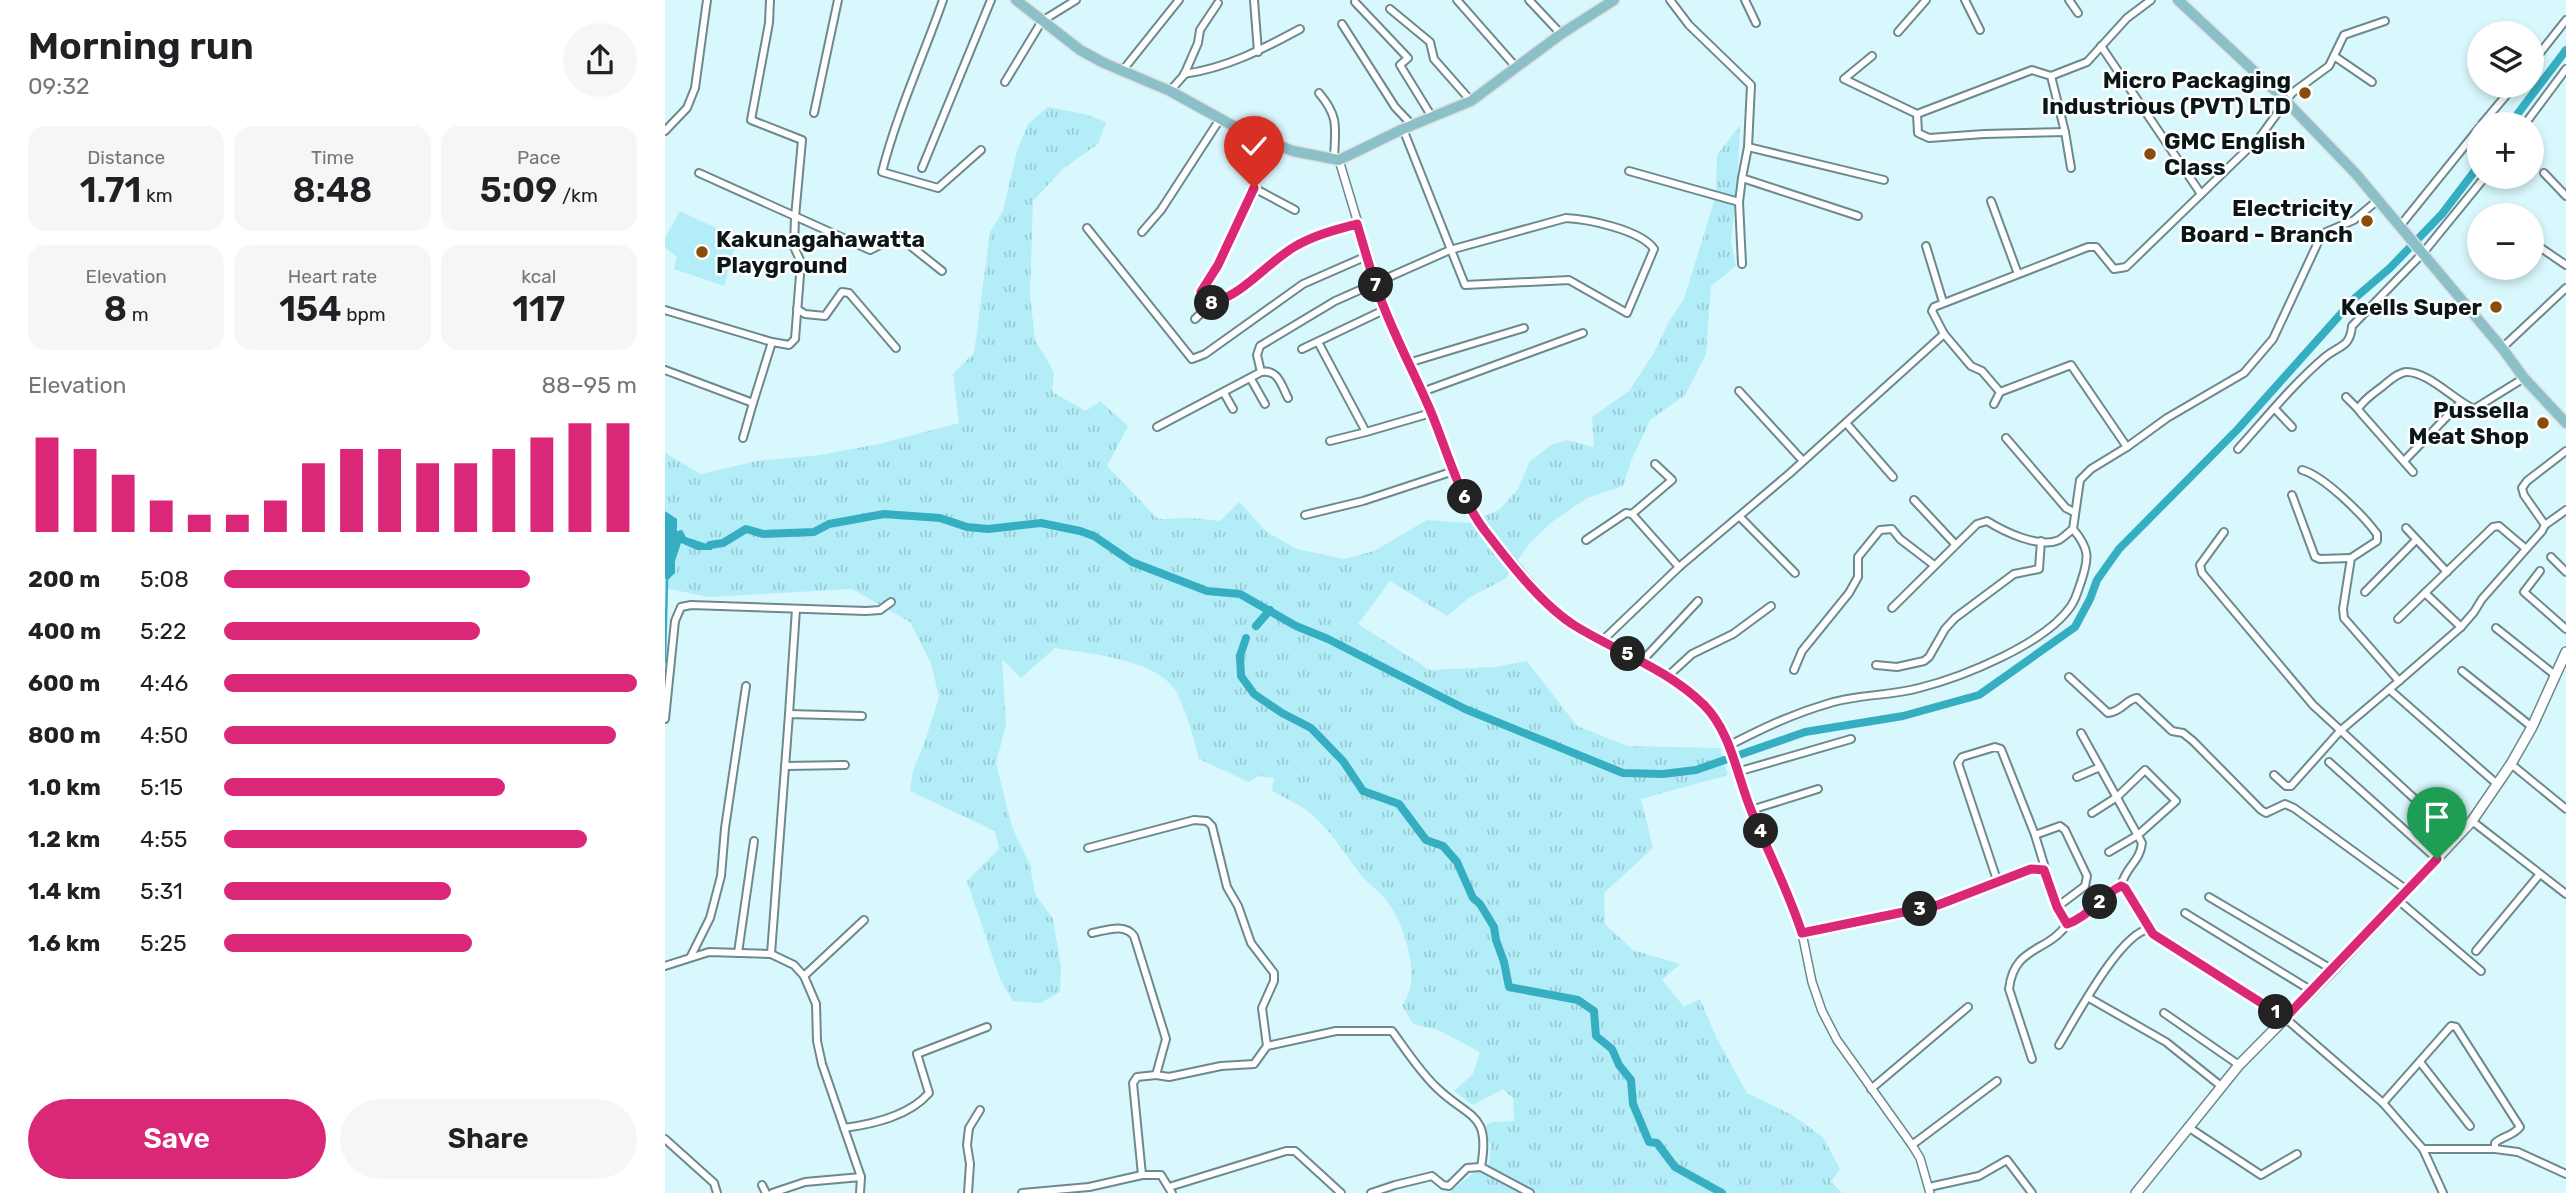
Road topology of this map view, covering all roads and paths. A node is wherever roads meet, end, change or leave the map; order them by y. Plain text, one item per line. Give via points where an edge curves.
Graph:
1 (706, 0) edge
2 (770, 0) edge
3 (838, 0) edge
4 (943, 0) edge
5 (991, 0) edge
6 (1016, 0) edge
7 (1076, 0) edge
8 (1179, 0) edge
9 (1254, 0) edge
10 (1457, 0) edge
11 (1529, 0) edge
12 (1614, 0) edge
13 (1670, 0) edge
14 (1745, 0) edge
15 (1926, 0) edge
16 (1965, 0) edge
17 (2069, 0) edge
18 (2151, 0) edge
19 (2178, 0) edge
20 (1218, 2) dead end
21 (1355, 2) dead end
22 (1390, 9) dead end
23 (2078, 13) dead end
24 (2566, 20) edge
25 (1042, 21) junction
26 (2385, 21) dead end
27 (1756, 23) dead end
28 (1342, 24) dead end
29 (1300, 29) dead end
30 (1980, 30) dead end
31 (1898, 32) dead end
32 (1561, 34) junction
33 (2101, 46) junction
34 (2544, 48) edge
35 (1258, 52) junction
36 (1872, 56) dead end
37 (2334, 56) junction
38 (1516, 67) junction
39 (2566, 69) edge
40 (1123, 71) junction
41 (1184, 74) junction
42 (2051, 76) junction
43 (1006, 82) dead end
44 (2372, 82) dead end
45 (1170, 91) junction
46 (1319, 93) dead end
47 (2504, 98) edge
48 (2285, 100) junction
49 (1471, 101) junction
50 (2493, 112) edge
51 (2534, 112) edge
52 (814, 113) dead end
53 (1917, 114) junction
54 (1432, 117) junction
55 (1220, 119) junction
56 (1407, 127) junction
57 (665, 131) edge
58 (2065, 132) junction
59 (2467, 144) edge
60 (1748, 147) junction
61 (981, 150) dead end
62 (1337, 159) junction
63 (922, 168) dead end
64 (2071, 168) dead end
65 (1629, 171) dead end
66 (699, 173) dead end
67 (2544, 173) dead end
68 (1742, 178) junction
69 (1884, 180) dead end
70 (2475, 189) edge
71 (2201, 194) junction
72 (2566, 196) edge
73 (2378, 200) junction
74 (1991, 201) dead end
75 (1739, 202) junction
76 (1295, 210) dead end
77 (1858, 216) dead end
78 (795, 217) junction
79 (1357, 224) junction
80 (1087, 228) dead end
81 (2402, 229) junction
82 (1142, 232) dead end
83 (1926, 246) dead end
84 (1450, 250) junction
85 (2544, 250) edge
86 (2421, 251) junction
87 (1367, 256) junction
88 (1742, 264) dead end
89 (2566, 265) edge
90 (942, 271) dead end
91 (2018, 274) junction
92 (1375, 282) junction
93 (2566, 288) edge
94 (1943, 302) junction
95 (1212, 303) junction
96 (797, 309) junction
97 (665, 310) edge
98 (1384, 310) junction
99 (1195, 319) dead end
100 (1524, 328) dead end
101 (1583, 333) dead end
102 (1944, 334) junction
103 (772, 342) junction
104 (1318, 342) junction
105 (896, 348) dead end
106 (2502, 348) junction
107 (1302, 349) dead end
108 (1409, 363) junction
109 (665, 370) edge
110 (1261, 372) junction
111 (2524, 378) junction
112 (1251, 379) junction
113 (1739, 391) dead end
114 (1422, 392) junction
115 (2000, 392) junction
116 (1224, 393) junction
117 (2346, 397) dead end
118 (1288, 398) dead end
119 (753, 403) junction
120 (2461, 403) junction
121 (1265, 404) dead end
122 (1994, 404) dead end
123 (2275, 409) junction
124 (2358, 409) junction
125 (1233, 410) dead end
126 (1431, 412) junction
127 (1846, 423) junction
128 (2566, 423) edge
129 (1157, 427) dead end
130 (2292, 428) dead end
131 (1366, 432) junction
132 (743, 438) dead end
133 (2006, 438) dead end
134 (1329, 441) dead end
135 (2127, 447) junction
136 (2238, 449) dead end
137 (2566, 451) edge
138 (1803, 461) junction
139 (2404, 461) junction
140 (1655, 464) dead end
141 (2302, 470) dead end
142 (1454, 471) junction
143 (2413, 472) dead end
144 (1893, 477) dead end
145 (2292, 495) dead end
146 (1915, 500) dead end
147 (2566, 510) edge
148 (2074, 512) junction
149 (1632, 514) junction
150 (1305, 515) dead end
151 (1740, 517) junction
152 (2545, 524) junction
153 (2406, 528) dead end
154 (2073, 529) junction
155 (2224, 532) dead end
156 (1586, 540) dead end
157 (2416, 540) junction
158 (2041, 541) junction
159 (1955, 544) junction
160 (2525, 548) junction
161 (2551, 557) dead end
162 (2351, 558) junction
163 (1934, 565) junction
164 (1679, 567) junction
165 (2540, 571) dead end
166 (2447, 572) junction
167 (2566, 572) edge
168 (1795, 573) dead end
169 (2365, 592) dead end
170 (2425, 593) junction
171 (1698, 601) dead end
172 (891, 602) dead end
173 (1771, 606) dead end
174 (1892, 608) dead end
175 (796, 609) junction
176 (2398, 619) dead end
177 (2461, 627) junction
178 (2495, 628) dead end
179 (2566, 629) edge
180 (1602, 641) junction
181 (2566, 652) edge
182 (1642, 661) junction
183 (1876, 665) dead end
184 (1794, 670) dead end
185 (2462, 671) dead end
186 (2555, 675) junction
187 (1668, 676) junction
188 (2069, 677) dead end
189 (2399, 681) junction
190 (746, 686) dead end
191 (2390, 690) junction
192 (789, 714) junction
193 (862, 716) dead end
194 (665, 719) edge
195 (2532, 727) junction
196 (2340, 732) junction
197 (2081, 733) dead end
198 (1851, 739) dead end
199 (1729, 750) junction
200 (2329, 762) dead end
201 (2511, 764) junction
202 (845, 765) dead end
203 (785, 766) junction
204 (2100, 766) junction
205 (1737, 772) junction
206 (2274, 775) dead end
207 (2077, 777) dead end
208 (2497, 784) junction
209 (1818, 789) dead end
210 (2117, 797) junction
211 (2566, 808) edge
212 (1751, 810) junction
213 (2092, 813) dead end
214 (2472, 821) junction
215 (2035, 835) junction
216 (2138, 835) junction
217 (2457, 838) junction
218 (754, 841) dead end
219 (1088, 848) dead end
220 (2109, 852) dead end
221 (2437, 859) junction
222 (2044, 870) junction
223 (2540, 874) junction
224 (1998, 883) junction
225 (2121, 886) junction
226 (2408, 891) junction
227 (2566, 894) edge
228 (2209, 897) dead end
229 (2398, 900) junction
230 (2057, 907) junction
231 (2185, 913) dead end
232 (864, 920) dead end
233 (2067, 924) junction
234 (2149, 929) junction
235 (1092, 933) dead end
236 (1802, 933) junction
237 (2476, 951) dead end
238 (738, 953) junction
239 (771, 954) junction
240 (691, 956) junction
241 (665, 966) edge
242 (2333, 970) junction
243 (2481, 971) dead end
244 (804, 976) junction
245 (2312, 991) junction
246 (2089, 998) junction
247 (1968, 1007) dead end
248 (2164, 1013) dead end
249 (2285, 1018) junction
250 (987, 1027) dead end
251 (2059, 1045) dead end
252 (1267, 1046) junction
253 (2032, 1059) dead end
254 (2420, 1062) junction
255 (2239, 1065) junction
256 (1156, 1075) junction
257 (1997, 1081) dead end
258 (2221, 1086) junction
259 (1871, 1089) junction
260 (2383, 1102) junction
261 (980, 1110) dead end
262 (2188, 1126) junction
263 (2470, 1126) dead end
264 (845, 1128) junction
265 (665, 1139) edge
266 (1912, 1145) junction
267 (2423, 1149) junction
268 (2495, 1149) junction
269 (2297, 1154) dead end
270 (1482, 1167) junction
271 (2566, 1174) edge
272 (1142, 1175) junction
273 (861, 1177) junction
274 (715, 1183) junction
275 (762, 1185) dead end
276 (1170, 1190) edge
277 (1930, 1190) edge
278 (708, 1193) edge
279 (717, 1193) edge
280 (766, 1193) edge
281 (772, 1193) edge
282 (860, 1193) edge
283 (968, 1193) edge
284 (1022, 1193) edge
285 (1341, 1193) edge
286 (1371, 1193) edge
287 (1530, 1193) edge
288 (2032, 1193) edge
289 (2136, 1193) edge
290 (2442, 1193) edge

1 - 57 street via 695,88 687,108
2 - 78 street via 751,120 802,140
3 - 52 street
4 - 61 street via 882,172 938,188
5 - 63 street
6 - 25 main road
7 - 25 street
8 - 40 street
9 - 35 street
10 - 38 street
11 - 32 street
12 - 32 main road
13 - 60 street via 1751,85
14 - 27 street
15 - 31 street
16 - 30 street
17 - 23 street
18 - 33 street
19 - 48 main road
20 - 41 street via 1200,30
21 - 54 street via 1408,58 1400,65
22 - 49 street via 1430,42 1434,59
24 - 34 street
25 - 40 main road via 1080,50
25 - 43 street
26 - 37 street via 2344,35
28 - 56 street
29 - 35 street
32 - 38 main road
33 - 42 street via 2087,62
33 - 71 street
35 - 41 street via 1207,71
36 - 53 street via 1844,79
37 - 44 street
37 - 48 street via 2329,66
38 - 49 main road
39 - 51 street
40 - 45 main road
41 - 45 street
42 - 53 street via 2032,70
42 - 58 street
45 - 55 main road
46 - 62 street via 1332,109
47 - 50 street
48 - 71 street via 2260,137
48 - 73 main road
49 - 54 main road
53 - 58 street via 1918,133 1929,138
54 - 56 main road
55 - 62 main road via 1293,151
55 - 82 street
56 - 62 main road
56 - 84 street
58 - 64 street
59 - 81 street
60 - 68 street
60 - 69 street
62 - 79 street
65 - 75 street
66 - 78 street
67 - 72 street
68 - 75 street
68 - 77 street
70 - 86 street
71 - 91 street via 2126,267 2114,269 2092,246
73 - 81 main road
73 - 135 street via 2354,220 2320,237 2273,339 2244,373
74 - 91 street
75 - 88 street
76 - 95 street via 1254,188 1201,292
78 - 90 street via 870,250 898,236
78 - 96 street via 794,247 801,262
79 - 87 street
79 - 95 street via 1293,247 1227,299
80 - 87 street via 1192,359 1303,284
81 - 86 main road
83 - 94 street
84 - 84 street via 1566,218 1605,224 1649,241 1654,249 1627,313 1570,280 1465,285
84 - 92 street
85 - 89 street
86 - 106 main road
86 - 123 street via 2352,326 2343,348 2332,351 2311,369
87 - 92 street
91 - 94 street
92 - 98 street
92 - 110 street via 1260,346
93 - 106 street
94 - 102 street via 1933,311
95 - 99 street
96 - 103 street via 795,340 789,345
96 - 105 street via 825,316 842,292 849,293
97 - 103 street
98 - 104 street
98 - 108 street
100 - 108 street
101 - 114 street
102 - 115 street
102 - 127 street
103 - 119 street
104 - 107 street
104 - 131 street
106 - 111 main road
108 - 114 street
109 - 119 street
110 - 112 street
110 - 118 street via 1276,373
111 - 120 street via 2474,409
111 - 128 main road
112 - 116 street
112 - 121 street
113 - 138 street
114 - 126 street
115 - 122 street
115 - 135 street via 2071,365
116 - 125 street
116 - 129 street
117 - 124 street
119 - 132 street
120 - 124 street via 2426,377 2407,372
120 - 139 street
123 - 130 street
123 - 136 street
124 - 139 street
126 - 131 street
126 - 142 street
127 - 138 street
127 - 144 street
131 - 134 street
133 - 148 street
135 - 148 street via 2080,480
137 - 152 street via 2522,488
138 - 151 street
139 - 143 street
140 - 149 street via 1672,481
141 - 162 street via 2329,485 2377,534 2377,541
142 - 150 street
142 - 180 street via 1474,517 1488,536 1560,614
145 - 162 street via 2315,557
146 - 159 street
147 - 152 street
148 - 154 street
149 - 156 street via 1626,513
149 - 164 street
151 - 164 street
151 - 168 street
152 - 160 street
153 - 157 street
154 - 158 street via 2058,541
154 - 199 street via 2084,544 2088,562 2073,605 2056,624 1990,664 1919,688 1856,696 1776,720
155 - 196 street via 2200,565 2202,573
157 - 166 street
157 - 169 street
158 - 159 street via 2007,533 1987,521
158 - 183 street via 2039,569 2014,574 1955,618 1924,661 1897,667
159 - 163 street
160 - 166 street via 2499,526 2493,527
160 - 177 street
161 - 167 street
162 - 189 street via 2344,618
163 - 174 street
163 - 184 street via 1892,529 1880,530 1859,557 1859,577 1802,651
164 - 180 street
165 - 179 street via 2524,592
166 - 170 street
170 - 176 street
170 - 177 street
171 - 182 street
172 - 175 street via 880,610
173 - 187 street via 1733,634 1692,654
175 - 192 street
175 - 194 street via 681,607 675,621
177 - 189 street
178 - 186 street
180 - 182 street
181 - 186 main road
182 - 187 street
185 - 195 street
186 - 195 main road
187 - 199 street via 1706,707
188 - 226 street via 2108,713 2137,698 2172,732 2193,741 2261,810 2266,813 2285,804 2294,808
189 - 191 street
190 - 240 street via 721,876 710,918
191 - 196 street
191 - 208 street
192 - 193 street
192 - 203 street
195 - 201 main road
196 - 206 street via 2291,786
196 - 217 street
197 - 204 street
198 - 205 street
199 - 205 street
200 - 221 street
201 - 208 main road
201 - 211 street
202 - 203 street
203 - 239 street
204 - 207 street
204 - 210 street
205 - 212 street
208 - 214 main road
209 - 212 street
210 - 213 street
210 - 216 street
210 - 216 street via 2145,770 2176,801
212 - 236 street
214 - 217 main road
214 - 223 street
215 - 222 street
215 - 224 street via 2001,750 1995,747 1962,757 1958,763
215 - 230 street via 2060,826 2087,876 2085,886
216 - 220 street
216 - 225 street via 2141,854 2124,873
217 - 221 main road
218 - 238 street
219 - 252 street via 1194,820 1212,826 1227,887 1251,943 1274,974 1262,1008
221 - 226 main road
222 - 224 street via 2031,869
222 - 230 street
223 - 227 street
223 - 237 street
224 - 236 street via 1938,905
225 - 233 street via 2079,920
225 - 234 street
226 - 229 main road
228 - 242 street
229 - 242 main road
229 - 243 street
230 - 233 street
231 - 245 street
232 - 244 street
233 - 253 street via 2053,939 2022,957 2010,980
234 - 246 street via 2117,952
234 - 249 street
235 - 256 street via 1124,928 1135,936 1165,1039
236 - 259 street via 1822,1011 1836,1040
238 - 239 street
238 - 240 street
239 - 244 street via 794,965
240 - 241 street
242 - 245 main road
244 - 264 street via 816,1004 822,1064
245 - 249 main road
246 - 251 street
246 - 258 street via 2166,1042
247 - 259 street
248 - 255 street
249 - 255 main road
249 - 260 street
250 - 264 street via 918,1054 929,1093 919,1105 870,1124
252 - 256 street via 1254,1064
252 - 270 street via 1336,1031 1392,1031 1437,1088 1466,1109 1481,1128 1485,1144
254 - 260 street
254 - 263 street
254 - 268 street via 2451,1026 2456,1027 2520,1127 2495,1143
255 - 258 main road
256 - 272 street via 1137,1076 1133,1083
257 - 266 street
258 - 262 main road
259 - 266 street
260 - 267 street
261 - 283 street via 969,1128
262 - 269 street via 2261,1175
262 - 289 main road
264 - 273 street
265 - 274 street
266 - 277 street
267 - 268 street
267 - 290 street
268 - 271 street via 2518,1152
270 - 286 street via 1467,1168 1449,1185 1432,1176
270 - 287 street
272 - 276 street via 1161,1175
272 - 284 street via 1089,1187
273 - 281 street via 805,1182
273 - 282 street
274 - 278 street
274 - 279 street
275 - 280 street
276 - 285 street via 1295,1151
277 - 288 street via 1979,1176 2007,1160

